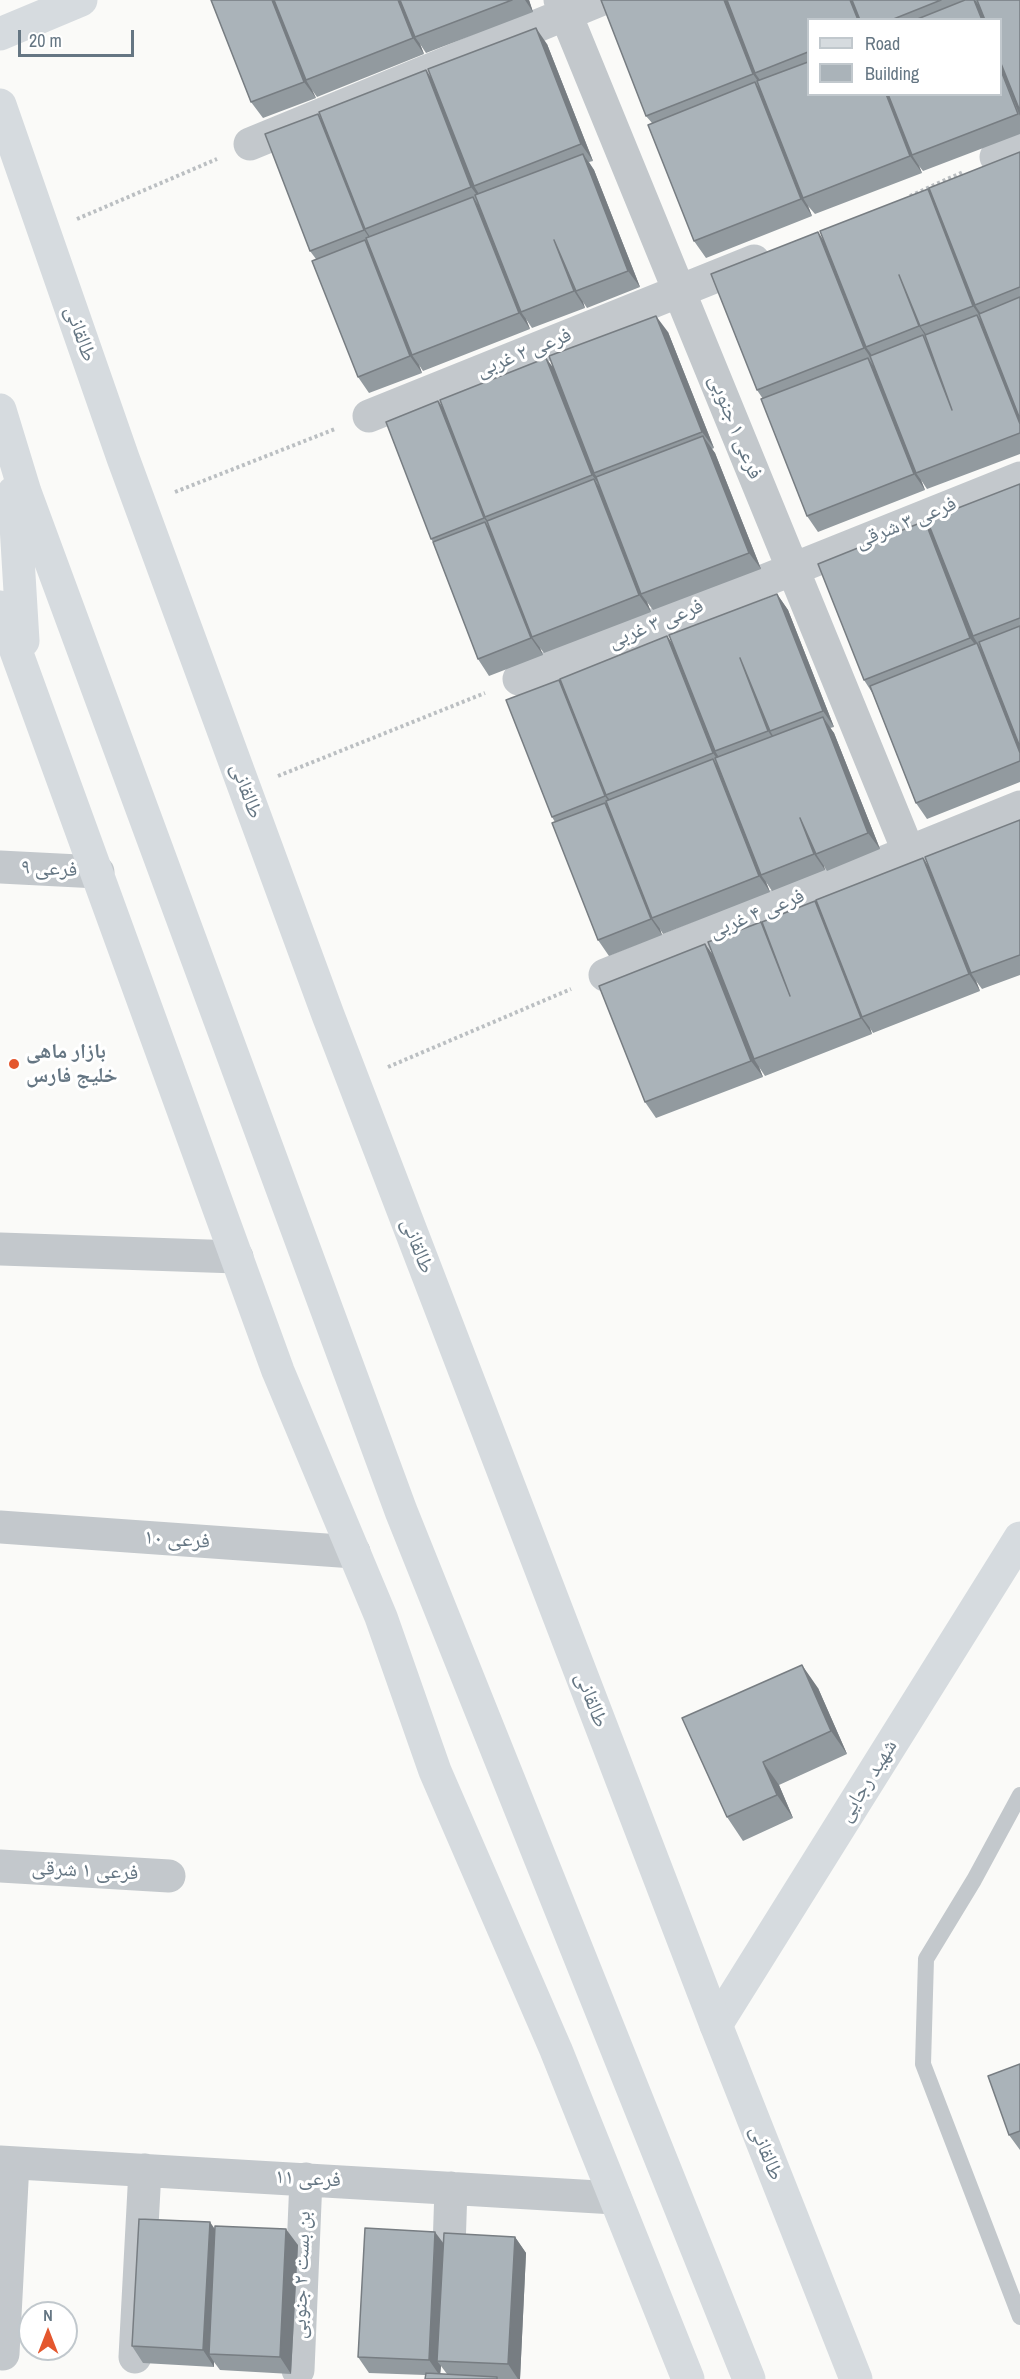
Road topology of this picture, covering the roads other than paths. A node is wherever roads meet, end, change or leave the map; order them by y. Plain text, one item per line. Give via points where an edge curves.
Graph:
1 (81, 0) edge
2 (600, 0) edge
3 (563, 7) edge
4 (0, 34) edge
5 (0, 105) edge
6 (250, 144) road end
7 (786, 248) edge
8 (679, 290) junction
9 (0, 410) edge
10 (369, 416) road end
11 (11, 445) junction
12 (1020, 478) edge
13 (793, 569) junction
14 (0, 607) edge
15 (25, 674) junction
16 (519, 680) road end
17 (1020, 807) edge
18 (909, 853) junction
19 (0, 867) edge
20 (98, 872) junction
21 (605, 975) road end
22 (0, 1249) edge
23 (237, 1257) junction
24 (0, 1527) edge
25 (1020, 1538) edge
26 (354, 1552) junction
27 (1018, 1802) edge
28 (0, 1866) edge
29 (169, 1876) dead end
30 (716, 2025) junction
31 (6, 2163) edge
32 (145, 2170) junction
33 (306, 2179) junction
34 (451, 2188) junction
35 (615, 2198) junction
36 (447, 2306) edge
37 (1020, 2317) edge
38 (3, 2354) dead end
39 (135, 2357) edge
40 (298, 2370) dead end
41 (688, 2379) edge
42 (749, 2379) edge
43 (856, 2379) edge

1 - 4 main road
2 - 3 street
3 - 6 street
3 - 8 street, فرعی ۱ جنوبی
5 - 30 main road, طالقانی via 140,505 245,789
7 - 8 street, فرعی ۲ غربی
8 - 10 street, فرعی ۲ غربی
8 - 13 street, فرعی ۱ جنوبی
9 - 11 main road
11 - 15 main road
11 - 42 main road via 25,492 401,1511
12 - 13 street, فرعی ۳ شرقی
13 - 16 street, فرعی ۳ غربی
13 - 18 street, فرعی ۱ جنوبی
14 - 15 main road
15 - 20 main road
17 - 18 street, فرعی ۴ غربی
18 - 21 street, فرعی ۴ غربی
19 - 20 street, فرعی ۹
20 - 23 main road
22 - 23 street
23 - 26 main road via 278,1371
24 - 26 street, فرعی ۱۰
25 - 30 main road, شهید رجایی
26 - 35 main road via 435,1771 556,2050
27 - 37 lane via 926,1959 923,2064
28 - 29 street, فرعی ۱ شرقی
30 - 43 main road, طالقانی
31 - 32 street, فرعی ۱۱
31 - 38 street
32 - 33 street, فرعی ۱۱
32 - 39 street
33 - 34 street, فرعی ۱۱
33 - 40 street, بن بست ۲ جنوبی
34 - 35 street, فرعی ۱۱
34 - 36 street
35 - 41 main road

